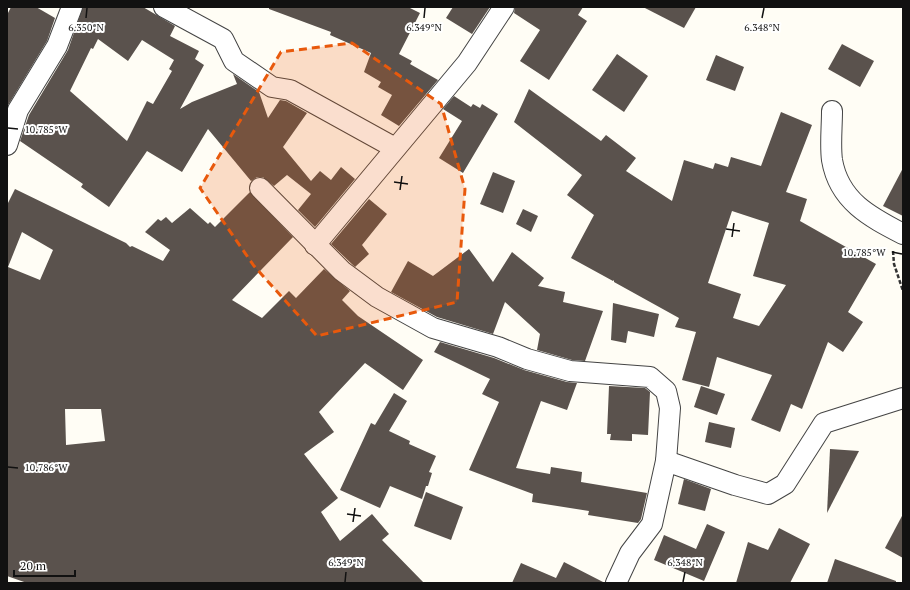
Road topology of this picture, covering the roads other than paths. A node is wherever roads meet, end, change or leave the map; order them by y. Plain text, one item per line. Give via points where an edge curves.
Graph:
1 (72, 7) edge
2 (164, 7) edge
3 (504, 7) edge
4 (832, 111) dead end
5 (7, 146) edge
6 (395, 148) junction
7 (260, 188) dead end
8 (898, 232) edge
9 (315, 245) junction
10 (903, 398) edge
11 (666, 461) junction
12 (616, 583) edge

1 - 5 street via 57,46 18,110
2 - 6 street via 223,39 234,61 272,86 290,90
3 - 6 street via 467,63
4 - 8 street via 832,161 843,192 870,217
6 - 9 street
7 - 9 street
9 - 11 street via 342,271 377,297 433,328 570,372 650,377 666,392 670,408
10 - 11 street via 824,423 785,484 768,494
11 - 12 street via 652,524 630,553

